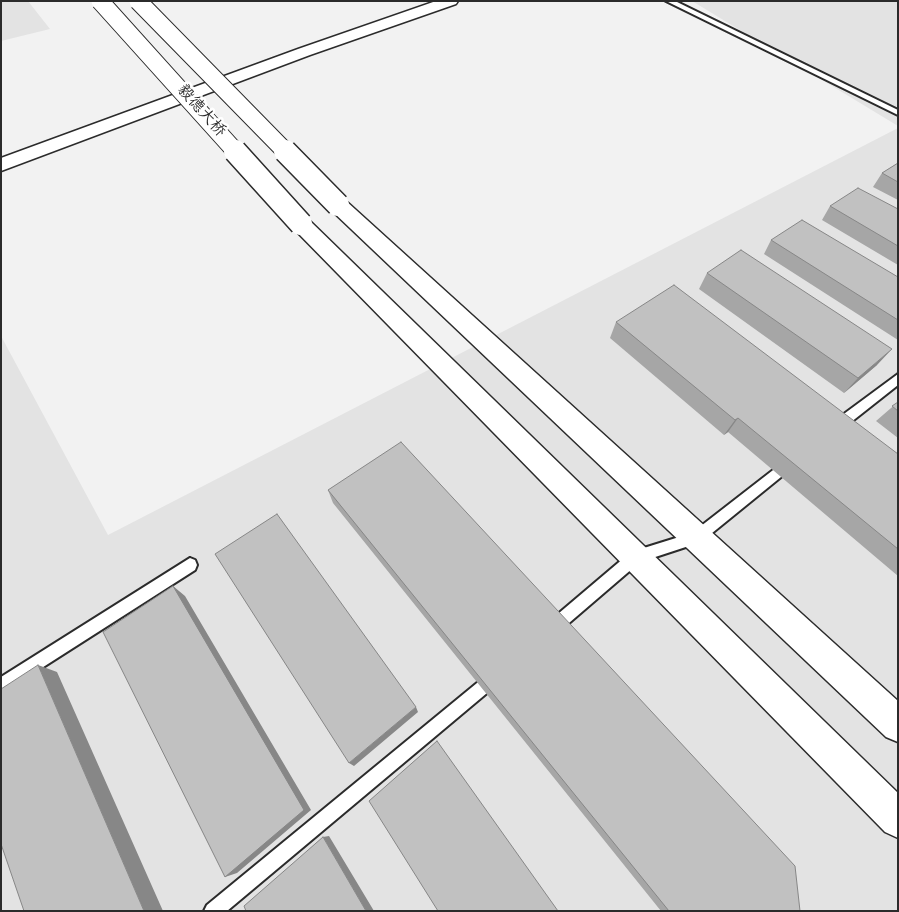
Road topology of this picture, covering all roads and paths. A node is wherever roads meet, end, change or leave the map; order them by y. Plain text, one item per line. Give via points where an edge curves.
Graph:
1 (100, 1) edge
2 (138, 1) edge
3 (451, 1) edge
4 (669, 1) edge
5 (898, 113) edge
6 (1, 165) edge
7 (898, 378) edge
8 (832, 430) edge
9 (777, 474) edge
10 (696, 538) junction
11 (636, 557) junction
12 (190, 565) dead end
13 (557, 624) edge
14 (1, 686) edge
15 (482, 688) edge
16 (898, 725) edge
17 (898, 819) edge
18 (214, 911) edge

1 - 11 street, 毅德大桥, bridge via 301,224
2 - 10 street, 毅德大桥, bridge via 338,205
3 - 6 street
4 - 5 lane
7 - 8 lane
9 - 10 lane
10 - 11 lane
10 - 16 street, 毅德大桥
11 - 13 lane
11 - 17 street, 毅德大桥
12 - 14 lane
15 - 18 lane

